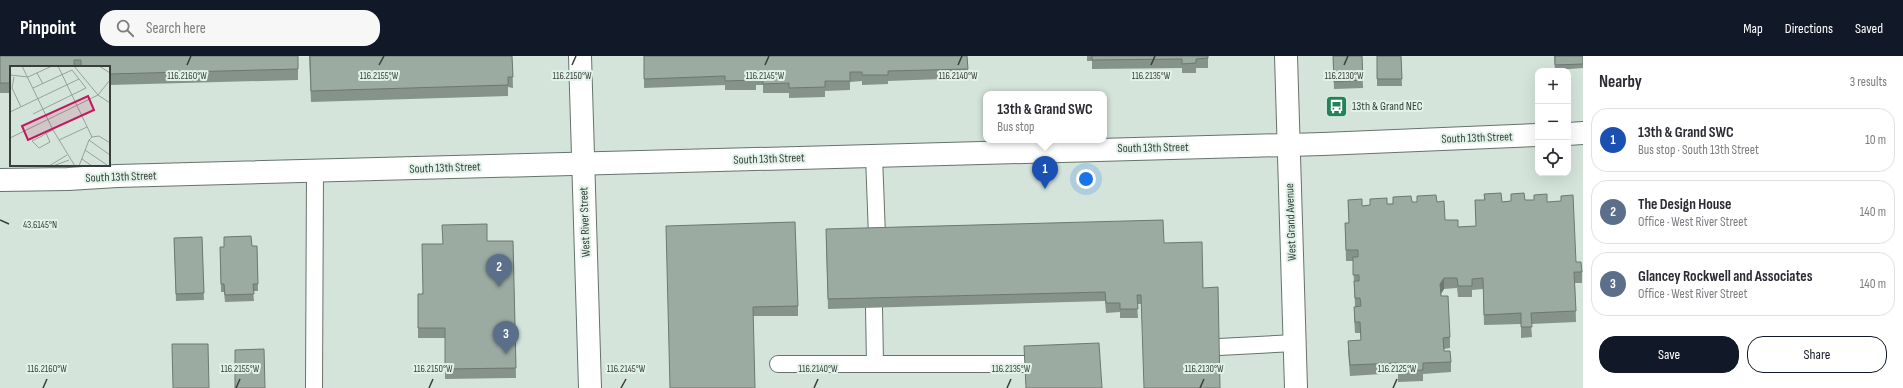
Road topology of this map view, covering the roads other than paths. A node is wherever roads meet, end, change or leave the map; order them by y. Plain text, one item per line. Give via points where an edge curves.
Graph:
1 (580, 56) edge
2 (1286, 56) edge
3 (1583, 133) edge
4 (1571, 134) edge
5 (1535, 135) edge
6 (1288, 145) junction
7 (874, 156) junction
8 (583, 164) junction
9 (315, 172) junction
10 (0, 180) edge
11 (877, 236) edge
12 (874, 307) edge
13 (1295, 343) junction
14 (1219, 347) edge
15 (778, 364) dead end
16 (875, 364) junction
17 (1024, 364) edge
18 (314, 388) edge
19 (590, 388) edge
20 (1296, 388) edge

1 - 8 street, West River Street
2 - 6 street, West Grand Avenue
3 - 4 street
5 - 6 street, South 13th Street
6 - 7 street, South 13th Street
6 - 13 street, West Grand Avenue
7 - 8 street, South 13th Street
7 - 11 lane
8 - 9 street, South 13th Street
8 - 19 street, West River Street
9 - 10 street, South 13th Street
9 - 18 lane
12 - 16 lane
13 - 14 lane
13 - 20 street, West Grand Avenue
15 - 16 lane
16 - 17 lane

